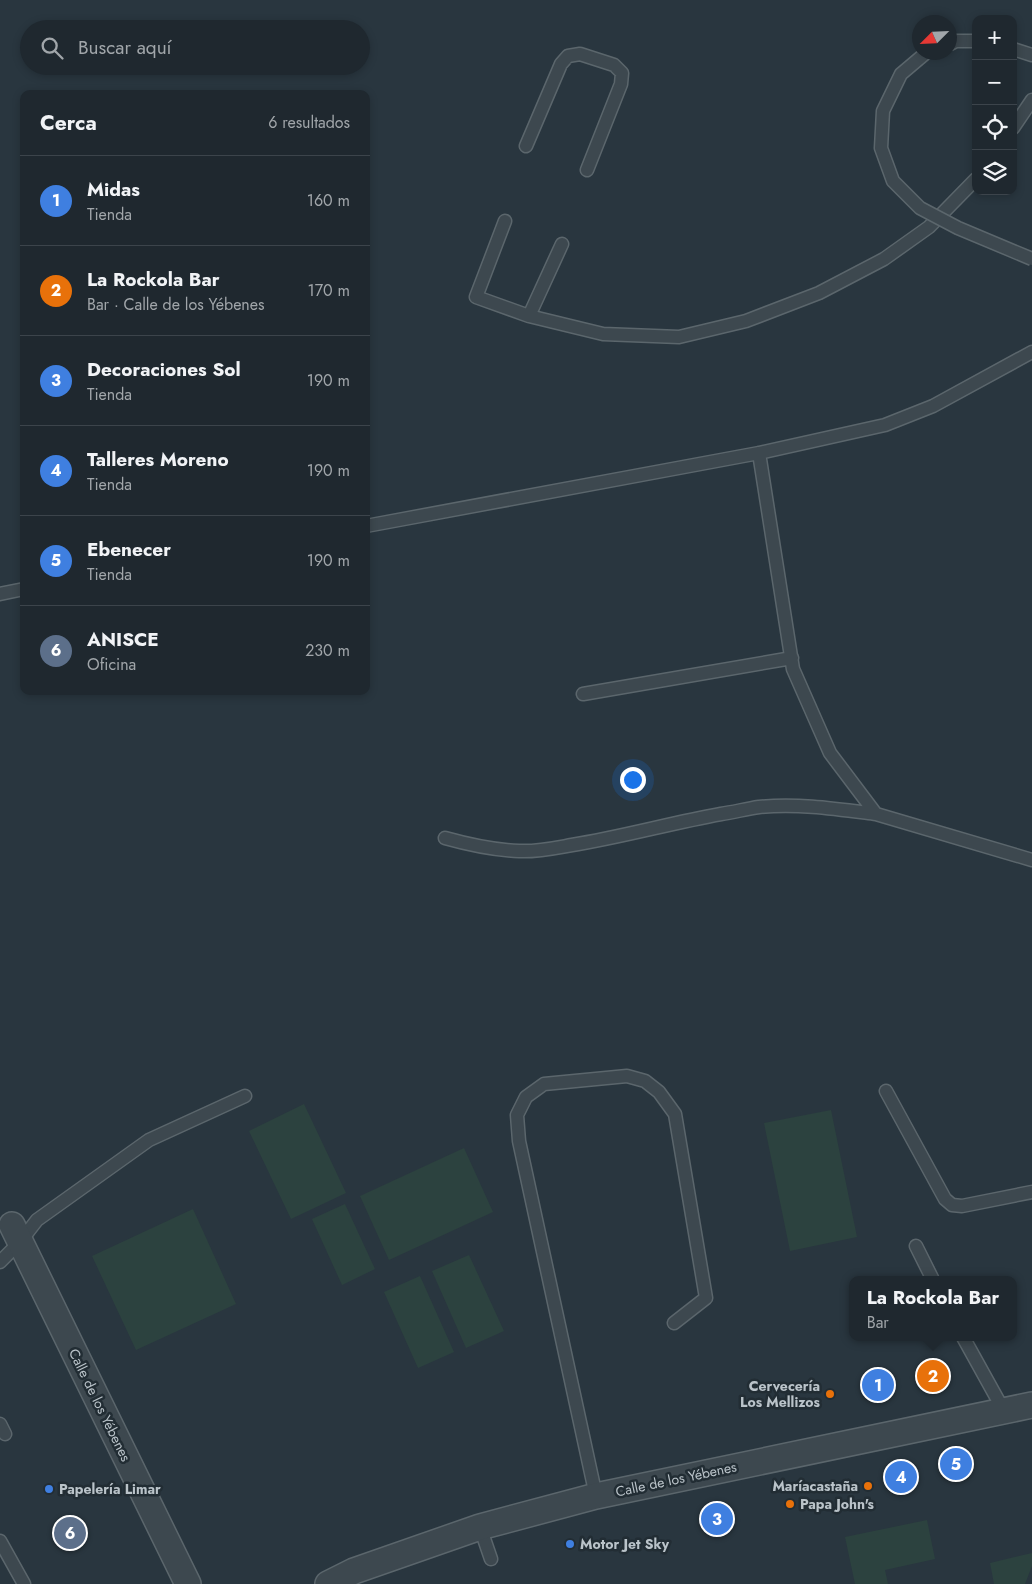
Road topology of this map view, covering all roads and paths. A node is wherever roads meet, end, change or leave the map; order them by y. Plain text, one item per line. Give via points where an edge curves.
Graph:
1 (957, 41) edge
2 (972, 41) edge
3 (1017, 50) edge
4 (1032, 55) edge
5 (918, 60) edge
6 (1032, 100) edge
7 (1017, 122) edge
8 (526, 146) dead end
9 (587, 170) dead end
10 (972, 183) edge
11 (505, 221) dead end
12 (562, 244) dead end
13 (1032, 259) edge
14 (529, 316) junction
15 (1032, 352) edge
16 (759, 453) junction
17 (370, 525) edge
18 (20, 591) edge
19 (0, 594) edge
20 (792, 658) junction
21 (584, 694) dead end
22 (876, 814) junction
23 (445, 838) dead end
24 (1032, 860) edge
25 (886, 1091) dead end
26 (245, 1096) dead end
27 (1032, 1192) edge
28 (16, 1234) junction
29 (916, 1246) dead end
30 (0, 1262) edge
31 (932, 1276) edge
32 (674, 1323) dead end
33 (966, 1341) edge
34 (1032, 1405) edge
35 (1004, 1411) junction
36 (596, 1496) junction
37 (480, 1527) junction
38 (0, 1541) edge
39 (491, 1559) dead end
40 (24, 1584) edge
41 (188, 1584) edge
42 (328, 1584) edge

1 - 2 lane
3 - 4 lane
5 - 13 lane, bridge via 901,74 883,111 881,148 893,181 920,208
6 - 7 lane
8 - 9 lane via 561,64 568,56 580,54 614,66 622,73 621,84
10 - 14 lane via 929,226 884,259 819,293 746,321 669,336 603,334
11 - 14 lane via 476,297
12 - 14 lane
15 - 16 lane via 933,406 886,425
16 - 17 lane
16 - 20 lane
18 - 19 lane
20 - 21 lane
20 - 22 lane via 793,669 830,753
22 - 23 lane via 818,806 757,807 594,842 522,851 476,846
22 - 24 lane
25 - 27 lane via 945,1199 952,1205 962,1206
26 - 28 lane via 149,1140
28 - 30 lane
28 - 41 street, Calle de los Yébenes
29 - 31 lane
32 - 36 lane via 706,1298 674,1114 659,1092 645,1081 627,1076 544,1084 526,1097 517,1115 520,1141
33 - 35 lane
34 - 35 street, Calle de los Yébenes
35 - 36 street, Calle de los Yébenes
36 - 37 street, Calle de los Yébenes
37 - 39 lane
37 - 42 street, Calle de los Yébenes via 354,1571
38 - 40 lane

